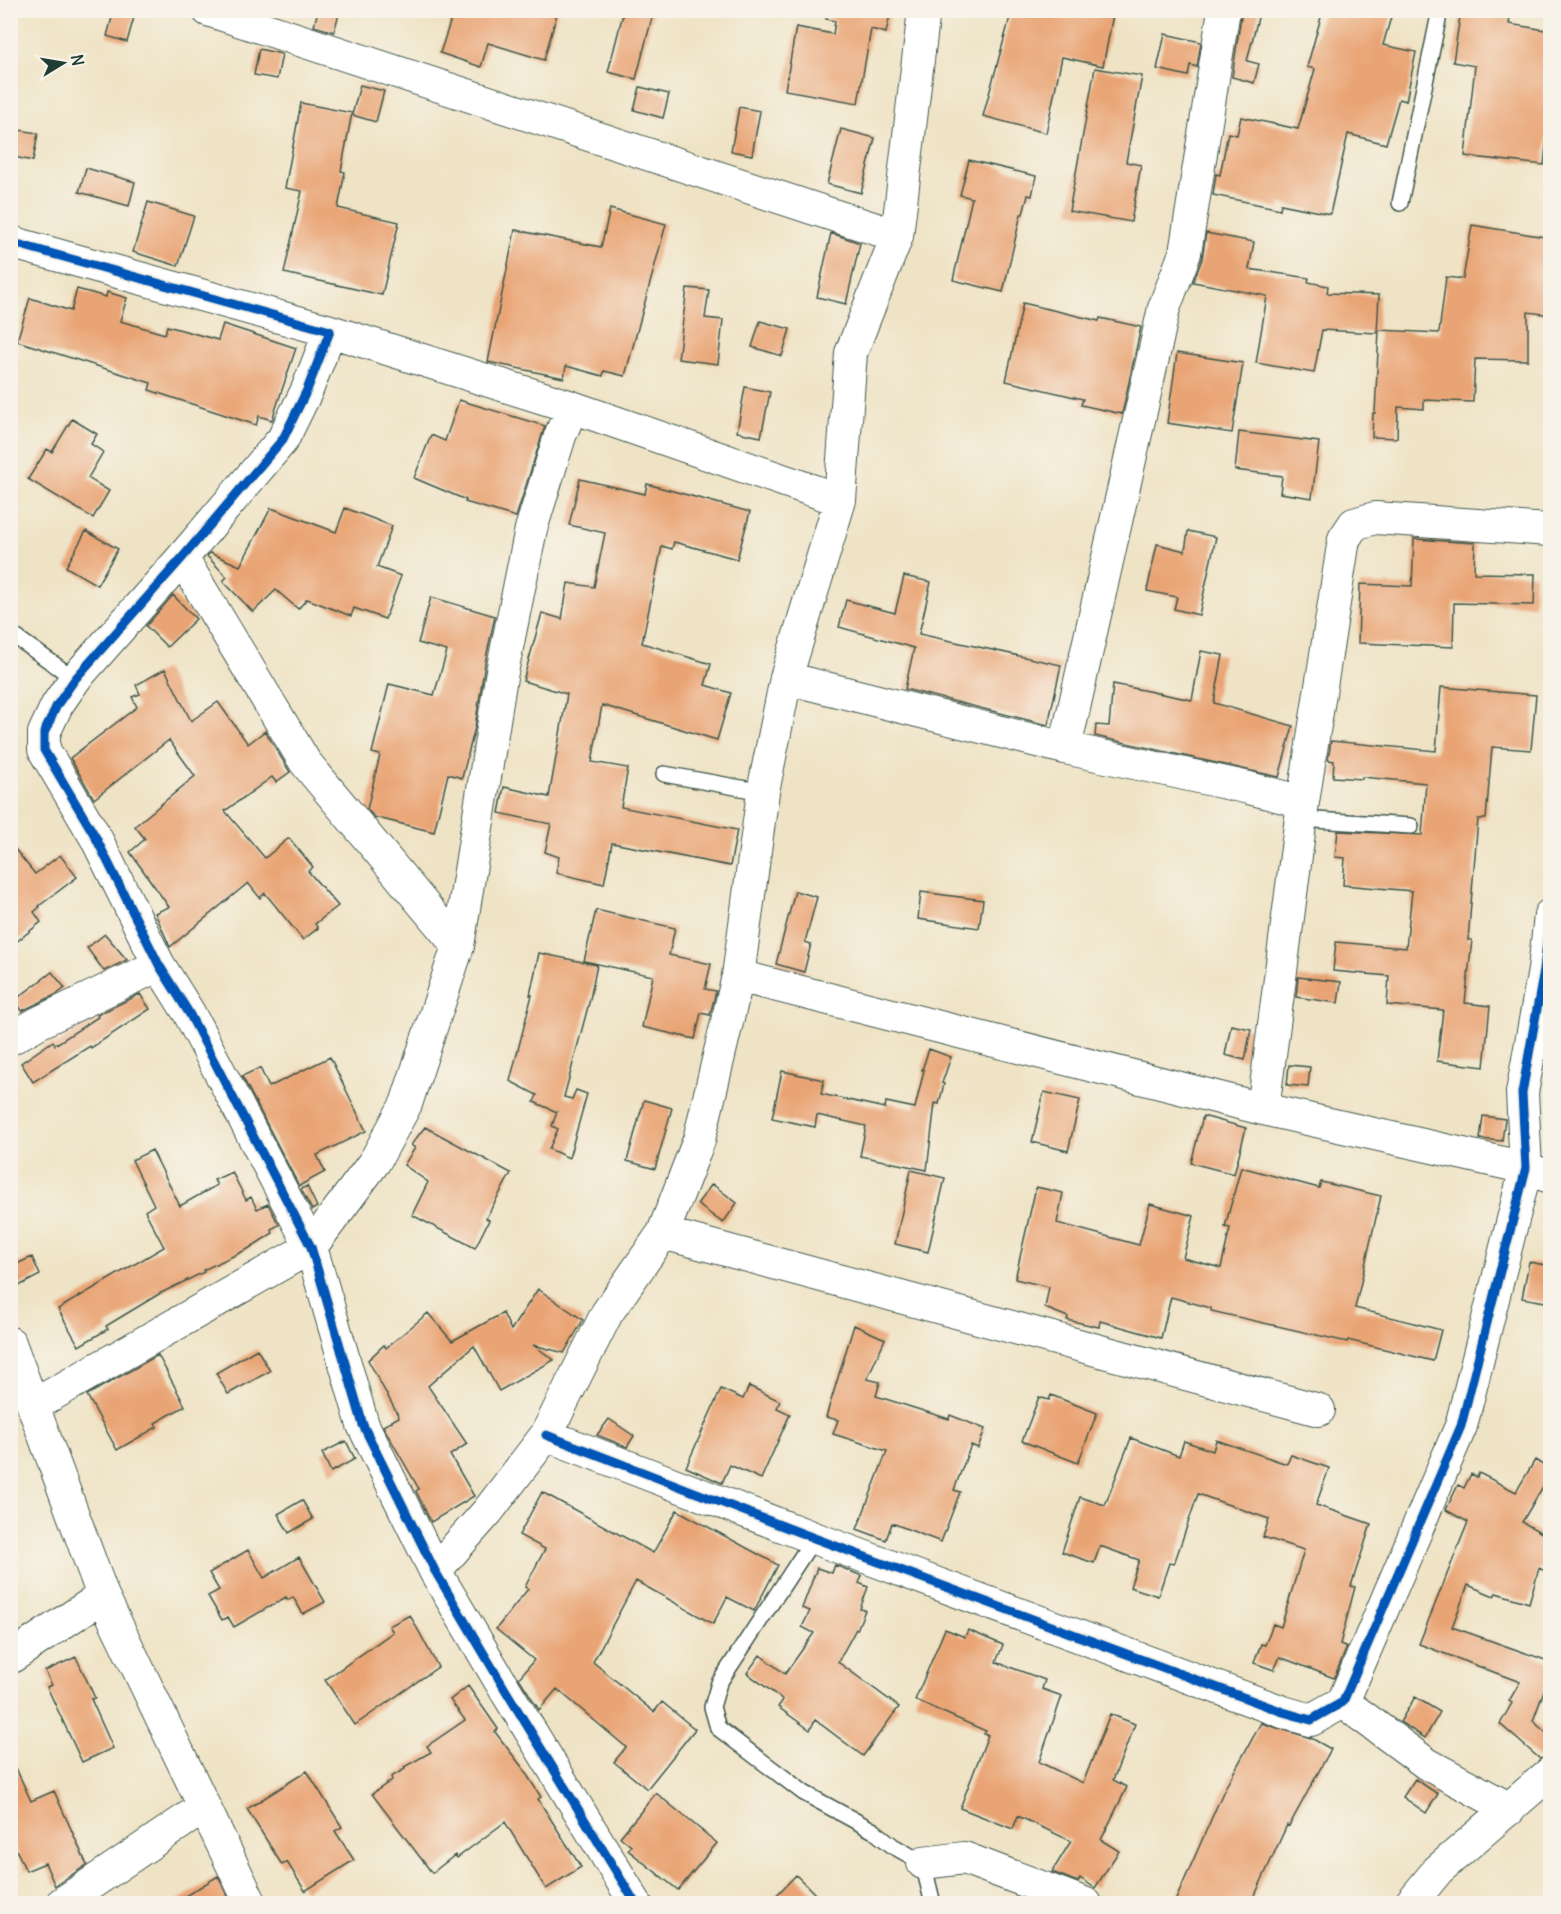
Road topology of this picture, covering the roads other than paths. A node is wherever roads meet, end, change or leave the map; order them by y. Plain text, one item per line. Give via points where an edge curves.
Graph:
1 (208, 10) edge
2 (924, 10) edge
3 (1224, 10) edge
4 (1440, 10) edge
5 (1400, 203) dead end
6 (897, 236) junction
7 (10, 242) edge
8 (330, 331) junction
9 (572, 407) junction
10 (840, 500) junction
11 (1551, 530) edge
12 (182, 558) junction
13 (10, 633) edge
14 (786, 678) junction
15 (75, 679) junction
16 (1065, 748) junction
17 (664, 774) dead end
18 (763, 792) junction
19 (1301, 810) junction
20 (1411, 826) dead end
21 (1551, 915) edge
22 (458, 946) junction
23 (159, 965) junction
24 (738, 976) junction
25 (10, 1040) edge
26 (1263, 1109) junction
27 (1538, 1172) edge
28 (663, 1233) junction
29 (311, 1247) junction
30 (11, 1347) edge
31 (34, 1405) junction
32 (1319, 1410) dead end
33 (546, 1435) junction
34 (814, 1538) junction
35 (435, 1571) junction
36 (103, 1596) junction
37 (10, 1658) edge
38 (1343, 1702) junction
39 (1551, 1773) edge
40 (204, 1807) junction
41 (1510, 1809) junction
42 (923, 1863) junction
43 (61, 1904) edge
44 (251, 1904) edge
45 (636, 1904) edge
46 (933, 1904) edge
47 (1086, 1904) edge
48 (1410, 1904) edge

1 - 6 street
2 - 6 street
3 - 16 street via 1185,253 1164,308
4 - 5 lane
6 - 10 street via 851,353
7 - 8 street
8 - 9 street
8 - 12 street via 284,439
9 - 10 street
9 - 22 street via 531,529 501,677
10 - 14 street
11 - 19 street via 1375,518 1354,524 1344,539
12 - 15 street
12 - 22 street via 305,762
13 - 15 lane
14 - 16 street
14 - 18 street
15 - 23 street via 44,733 44,750 95,836
16 - 19 street via 1249,788
17 - 18 lane
18 - 24 street
19 - 20 lane
19 - 26 street
21 - 27 street via 1522,1093
22 - 29 street via 406,1104 375,1161
23 - 25 street
23 - 29 street via 189,1014
24 - 26 street
24 - 28 street via 699,1140
26 - 27 street
27 - 38 street via 1461,1426
28 - 32 street
28 - 33 street via 607,1313
29 - 31 street
29 - 35 street via 363,1425
30 - 31 street
31 - 36 street
33 - 34 street
33 - 35 street via 488,1511
34 - 38 street via 1311,1720
34 - 42 lane via 719,1683 712,1707 718,1728 804,1793
35 - 45 street
36 - 37 street
36 - 40 street
38 - 41 street via 1426,1764
39 - 41 street
40 - 43 street
40 - 44 street
41 - 48 street via 1438,1870
42 - 46 lane
42 - 47 street via 964,1858

